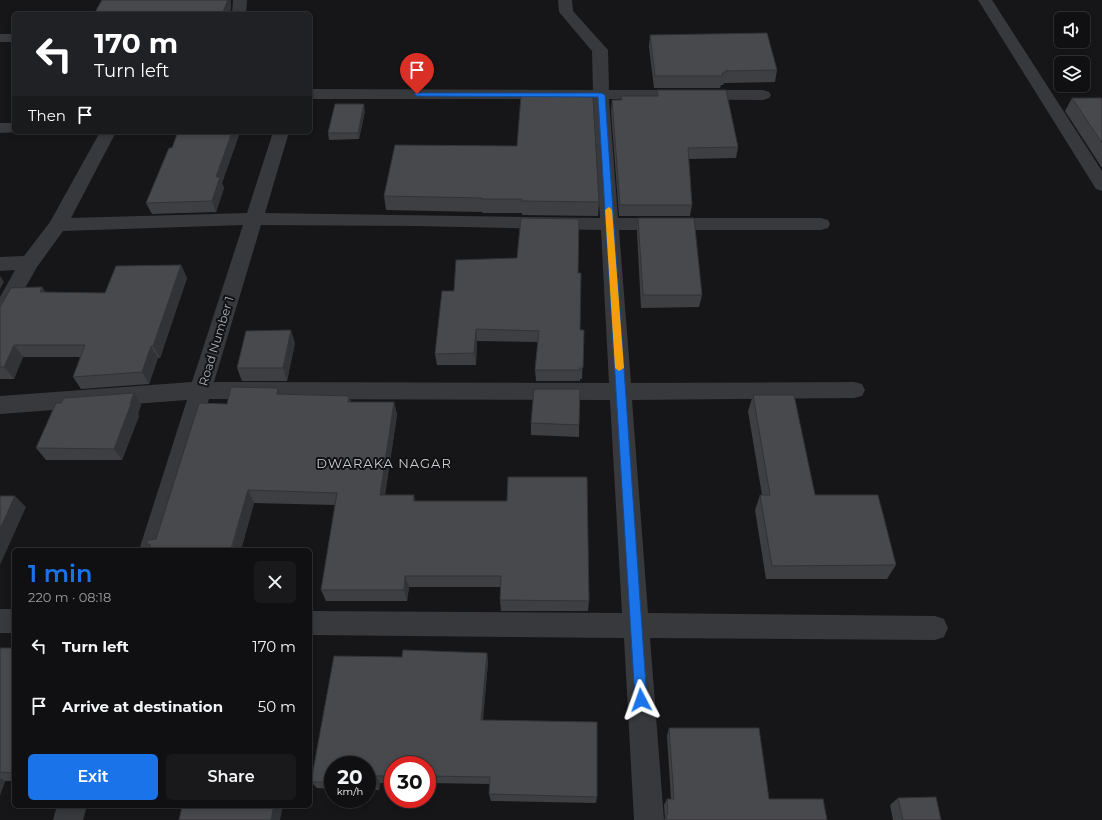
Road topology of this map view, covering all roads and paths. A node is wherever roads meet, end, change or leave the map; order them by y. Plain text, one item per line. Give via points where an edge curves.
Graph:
1 (240, 0) edge
2 (565, 0) edge
3 (985, 0) edge
4 (239, 12) edge
5 (0, 38) edge
6 (12, 38) edge
7 (312, 94) edge
8 (601, 95) junction
9 (763, 95) dead end
10 (0, 128) edge
11 (12, 128) edge
12 (107, 134) edge
13 (280, 134) edge
14 (1102, 185) edge
15 (254, 219) junction
16 (610, 224) junction
17 (821, 224) dead end
18 (58, 225) junction
19 (29, 263) junction
20 (0, 264) edge
21 (0, 315) edge
22 (201, 390) junction
23 (854, 390) dead end
24 (621, 392) junction
25 (0, 405) edge
26 (152, 548) edge
27 (0, 621) edge
28 (12, 621) edge
29 (312, 623) edge
30 (636, 626) junction
31 (935, 628) dead end
32 (71, 808) edge
33 (68, 820) edge
34 (649, 820) edge

1 - 4 street
2 - 8 street via 566,12 600,50
3 - 14 street
5 - 6 street
7 - 8 street
8 - 9 street
8 - 16 street
10 - 11 street
12 - 18 street
13 - 15 street, Road Number 1
15 - 16 street
15 - 18 street
15 - 22 street, Road Number 1
16 - 17 street
16 - 24 street
18 - 19 street
19 - 20 street
19 - 21 street
22 - 24 street
22 - 25 street
22 - 26 street, Road Number 1
23 - 24 street
24 - 30 street
27 - 28 street
29 - 30 street
30 - 31 street
30 - 34 street
32 - 33 street

